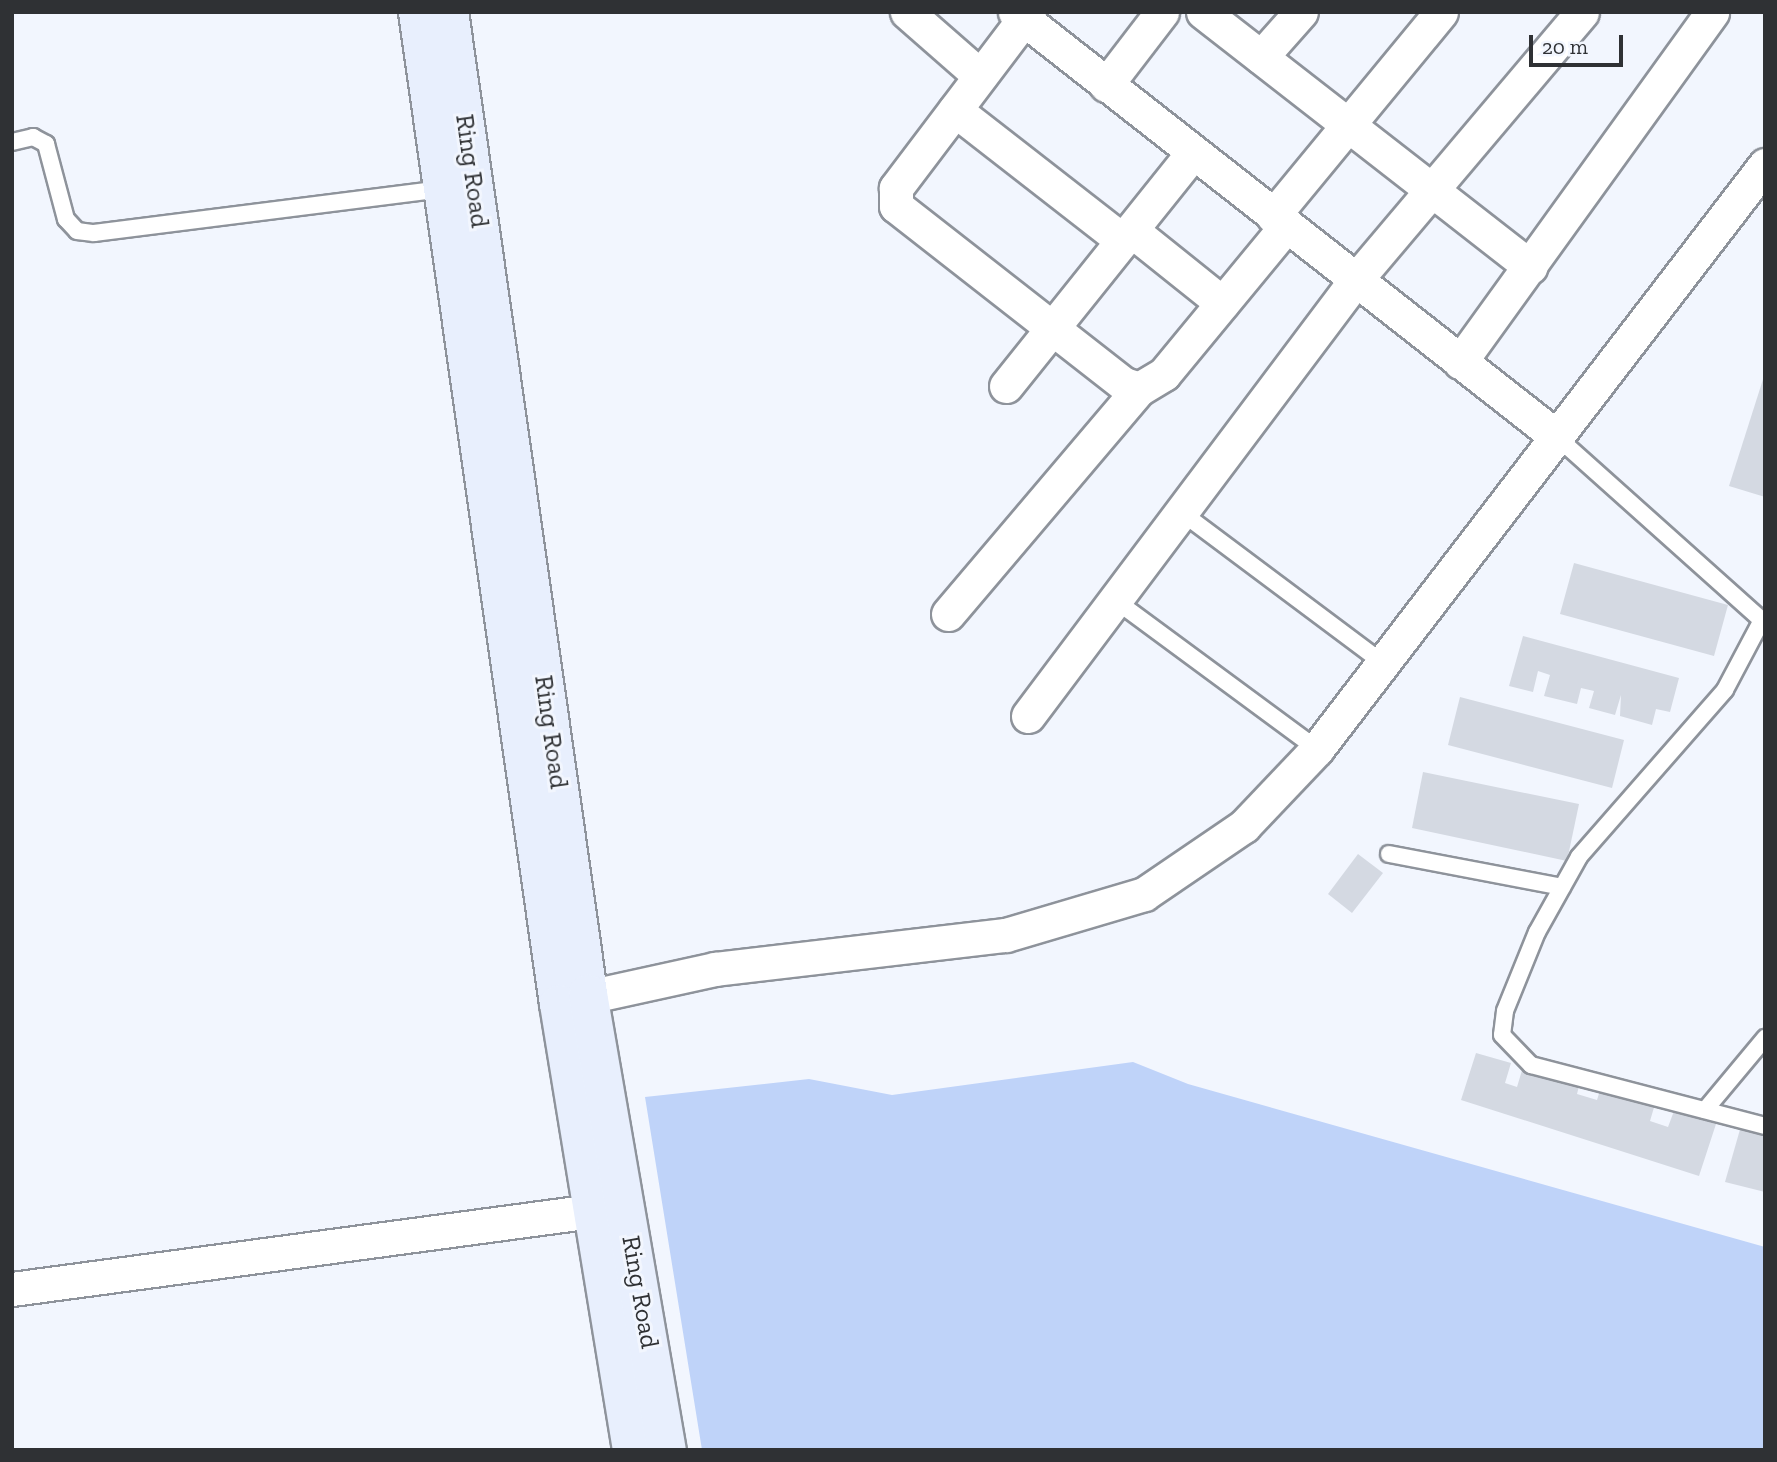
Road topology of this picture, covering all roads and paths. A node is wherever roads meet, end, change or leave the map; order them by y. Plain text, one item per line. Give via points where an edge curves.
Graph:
1 (418, 12) edge
2 (449, 12) edge
3 (907, 12) edge
4 (1161, 12) edge
5 (1203, 12) edge
6 (1301, 12) edge
7 (1441, 12) edge
8 (1582, 12) edge
9 (1712, 12) edge
10 (1023, 15) edge
11 (1261, 57) junction
12 (980, 76) junction
13 (1106, 85) junction
14 (955, 110) junction
15 (1349, 124) junction
16 (12, 142) edge
17 (1193, 153) junction
18 (1765, 165) edge
19 (1433, 188) junction
20 (444, 190) junction
21 (1279, 221) junction
22 (1126, 235) junction
23 (1531, 267) junction
24 (1354, 282) junction
25 (1222, 303) junction
26 (1052, 327) junction
27 (1460, 362) junction
28 (1006, 386) dead end
29 (1139, 389) junction
30 (1557, 437) junction
31 (1181, 512) junction
32 (1115, 600) junction
33 (948, 614) dead end
34 (1763, 622) edge
35 (1383, 663) junction
36 (1028, 716) dead end
37 (1317, 749) junction
38 (1389, 854) dead end
39 (1562, 887) junction
40 (573, 999) junction
41 (1765, 1038) edge
42 (1705, 1110) junction
43 (1765, 1126) edge
44 (592, 1211) junction
45 (12, 1289) edge
46 (632, 1450) edge
47 (667, 1450) edge

1 - 20 street, Ring Road
2 - 40 street, Ring Road
3 - 12 street
4 - 13 street
5 - 11 street
6 - 11 street
7 - 15 street
8 - 19 street
9 - 23 street
10 - 12 street
10 - 13 street
11 - 15 street
12 - 14 street
13 - 17 street
14 - 22 street
14 - 26 street via 896,188 896,206
15 - 19 street
15 - 21 street
16 - 20 lane via 33,137 46,144 66,219 77,231 94,233
17 - 21 street
17 - 22 street
18 - 30 street
19 - 23 street
19 - 24 street
20 - 40 street, Ring Road
21 - 24 street
21 - 25 street
22 - 25 street
22 - 26 street
23 - 27 street
24 - 27 street
24 - 31 street
25 - 29 street via 1164,374
26 - 28 street
26 - 29 street
27 - 30 street
29 - 33 street
30 - 34 lane
30 - 35 street
31 - 32 street
31 - 35 lane
32 - 36 street
32 - 37 lane
34 - 39 lane via 1725,690 1634,787
35 - 37 street
37 - 40 street via 1244,826 1143,894 1006,935 715,969
38 - 39 lane
39 - 42 lane via 1505,1012 1502,1035 1514,1053 1531,1065
40 - 44 street, Ring Road
40 - 47 street, Ring Road
41 - 42 lane
42 - 43 lane
44 - 45 street
44 - 46 street, Ring Road

